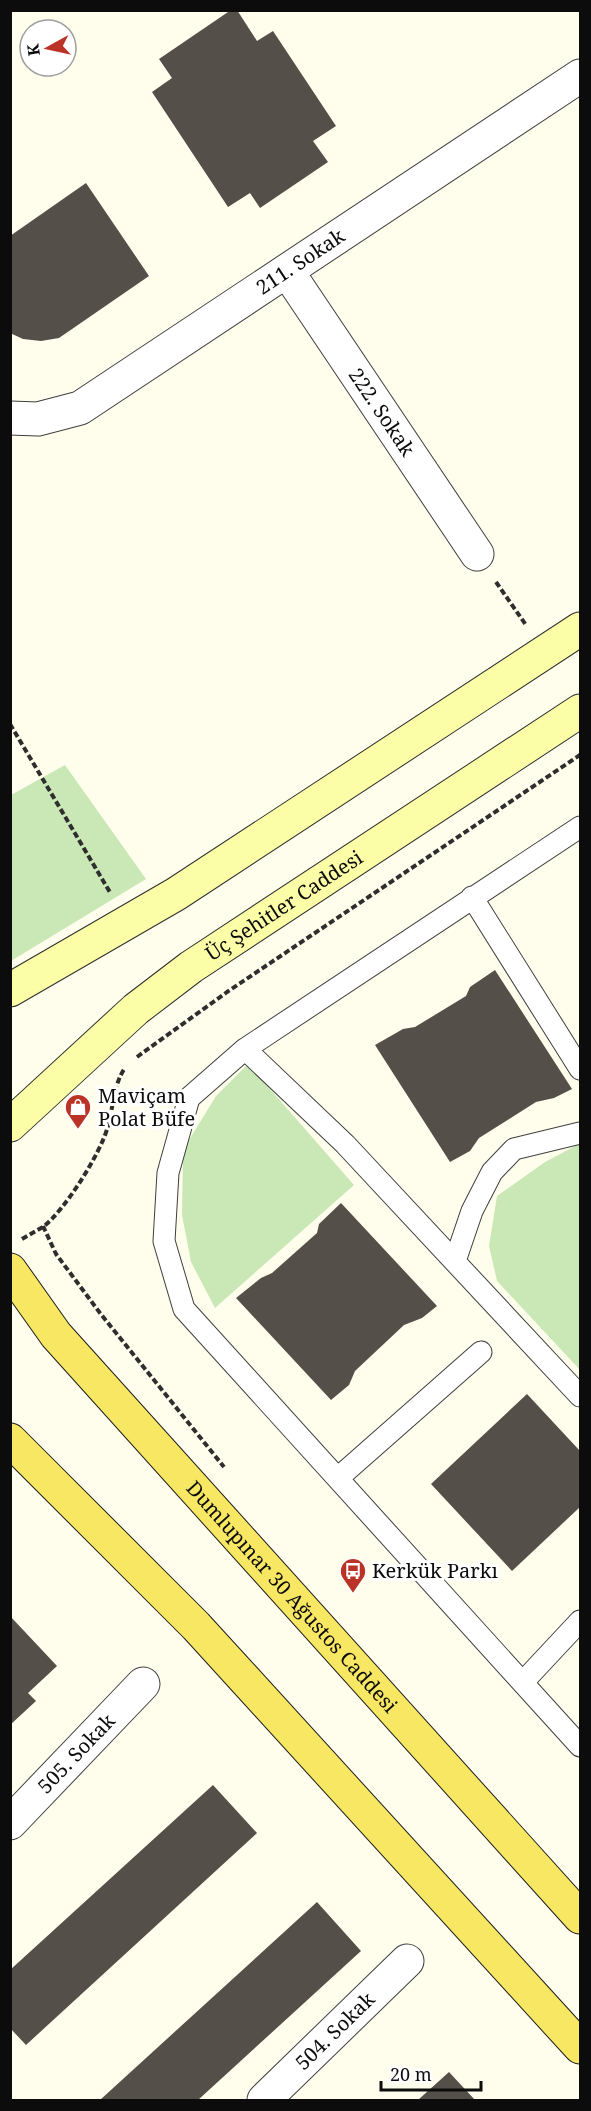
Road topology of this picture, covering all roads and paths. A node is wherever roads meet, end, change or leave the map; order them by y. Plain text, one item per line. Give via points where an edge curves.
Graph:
1 (580, 76) edge
2 (287, 271) junction
3 (10, 418) edge
4 (477, 554) joint
5 (580, 629) edge
6 (545, 652) junction
7 (580, 711) edge
8 (10, 724) edge
9 (580, 755) edge
10 (580, 827) edge
11 (472, 897) junction
12 (128, 923) junction
13 (10, 990) edge
14 (245, 1049) junction
15 (580, 1070) edge
16 (10, 1125) edge
17 (580, 1132) edge
18 (15, 1255) edge
19 (455, 1261) junction
20 (481, 1352) dead end
21 (580, 1396) edge
22 (10, 1440) edge
23 (339, 1479) junction
24 (580, 1621) edge
25 (523, 1682) junction
26 (143, 1684) dead end
27 (580, 1746) edge
28 (10, 1823) edge
29 (580, 1917) edge
30 (408, 1961) dead end
31 (580, 2047) edge
32 (264, 2100) edge

1 - 2 street, 211. Sokak
2 - 3 street, 211. Sokak via 80,408 38,419
2 - 4 street, 222. Sokak
4 - 6 path
5 - 6 main road
6 - 12 main road
7 - 16 main road, Üç Şehitler Caddesi via 191,967 136,1009
8 - 12 path
9 - 18 path via 227,992 136,1058 123,1070 108,1130 72,1193
10 - 11 lane
11 - 14 lane
11 - 15 lane
12 - 13 main road
14 - 19 lane via 345,1144
14 - 23 lane via 189,1098 168,1173 164,1240 184,1309
17 - 19 lane via 514,1149 492,1172 472,1211
18 - 29 main road, Dumlupınar 30 Ağustos Caddesi via 56,1335
19 - 21 lane
20 - 23 lane
22 - 31 main road via 196,1626
23 - 25 lane
24 - 25 lane
25 - 27 lane
26 - 28 street, 505. Sokak
30 - 32 street, 504. Sokak

